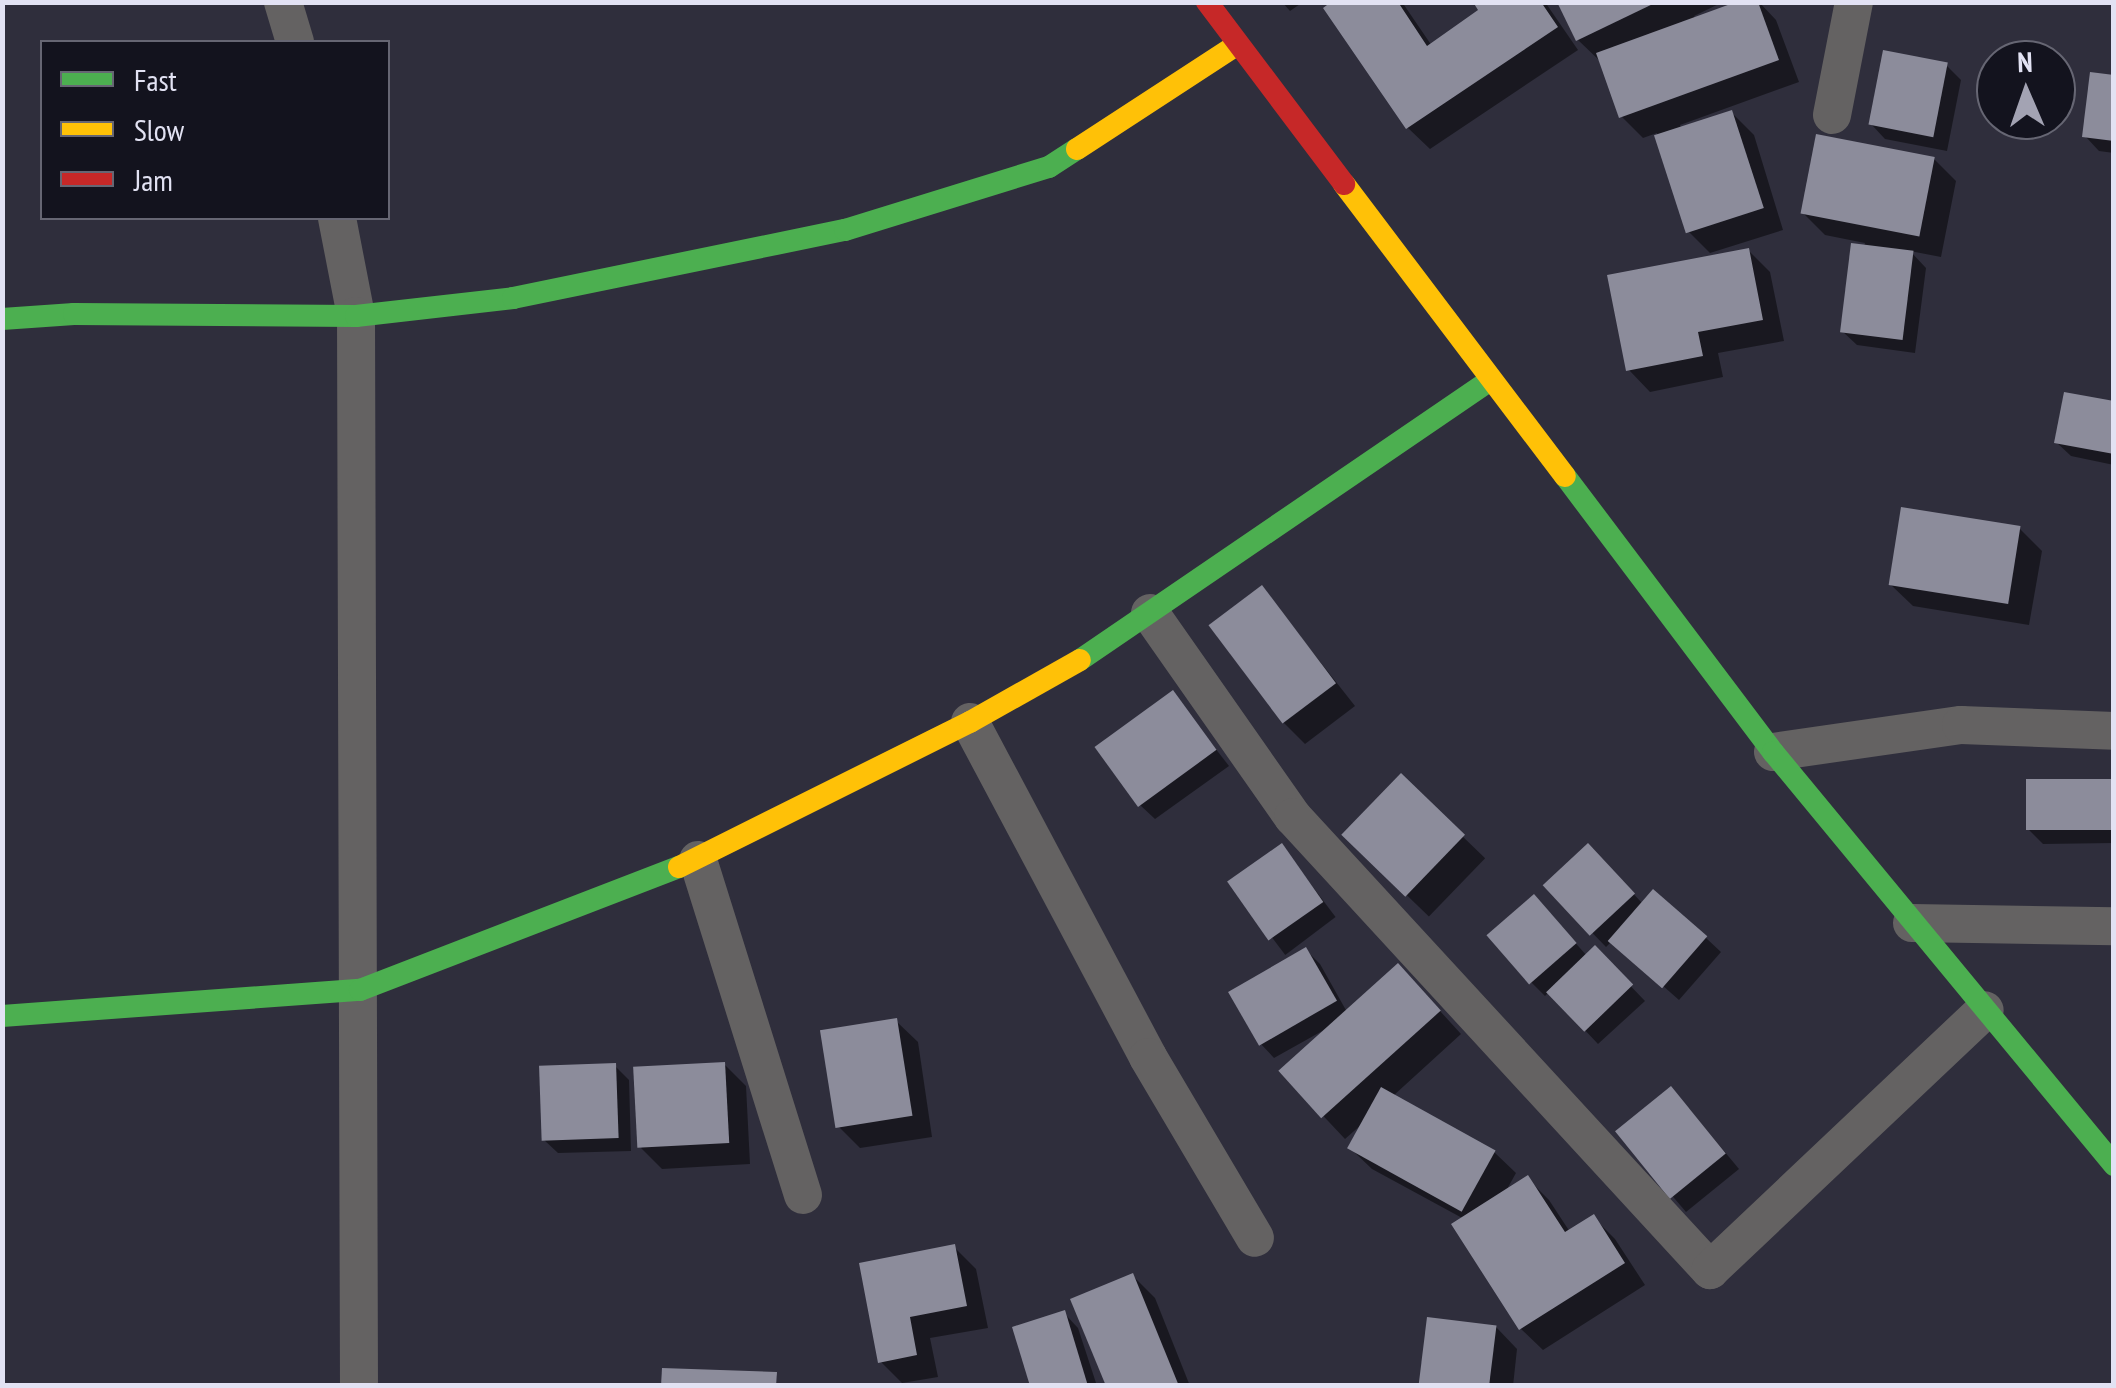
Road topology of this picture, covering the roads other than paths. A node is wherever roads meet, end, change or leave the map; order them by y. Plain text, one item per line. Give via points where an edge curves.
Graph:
1 (283, 2) edge
2 (1207, 2) edge
3 (1854, 2) edge
4 (294, 40) edge
5 (1238, 44) junction
6 (1832, 115) dead end
7 (338, 220) edge
8 (356, 316) junction
9 (2, 318) edge
10 (1491, 380) junction
11 (1150, 612) junction
12 (970, 722) junction
13 (2114, 731) edge
14 (1773, 752) junction
15 (698, 860) junction
16 (1912, 923) junction
17 (2114, 926) edge
18 (360, 990) junction
19 (1985, 1010) junction
20 (2, 1016) edge
21 (2114, 1165) edge
22 (803, 1195) dead end
23 (1255, 1238) dead end
24 (359, 1386) edge

1 - 4 street
2 - 5 street
3 - 6 street
5 - 8 street via 1049,167 975,190 845,230 514,298
5 - 10 street
7 - 8 street
8 - 9 street
8 - 18 street
10 - 11 street
10 - 14 street
11 - 12 street via 1088,656
11 - 19 street via 1293,817 1710,1270
12 - 15 street
12 - 23 street via 1148,1057
13 - 14 street via 1961,726
14 - 16 street
15 - 18 street
15 - 22 street
16 - 17 street
16 - 19 street
18 - 20 street
18 - 24 street
19 - 21 street

